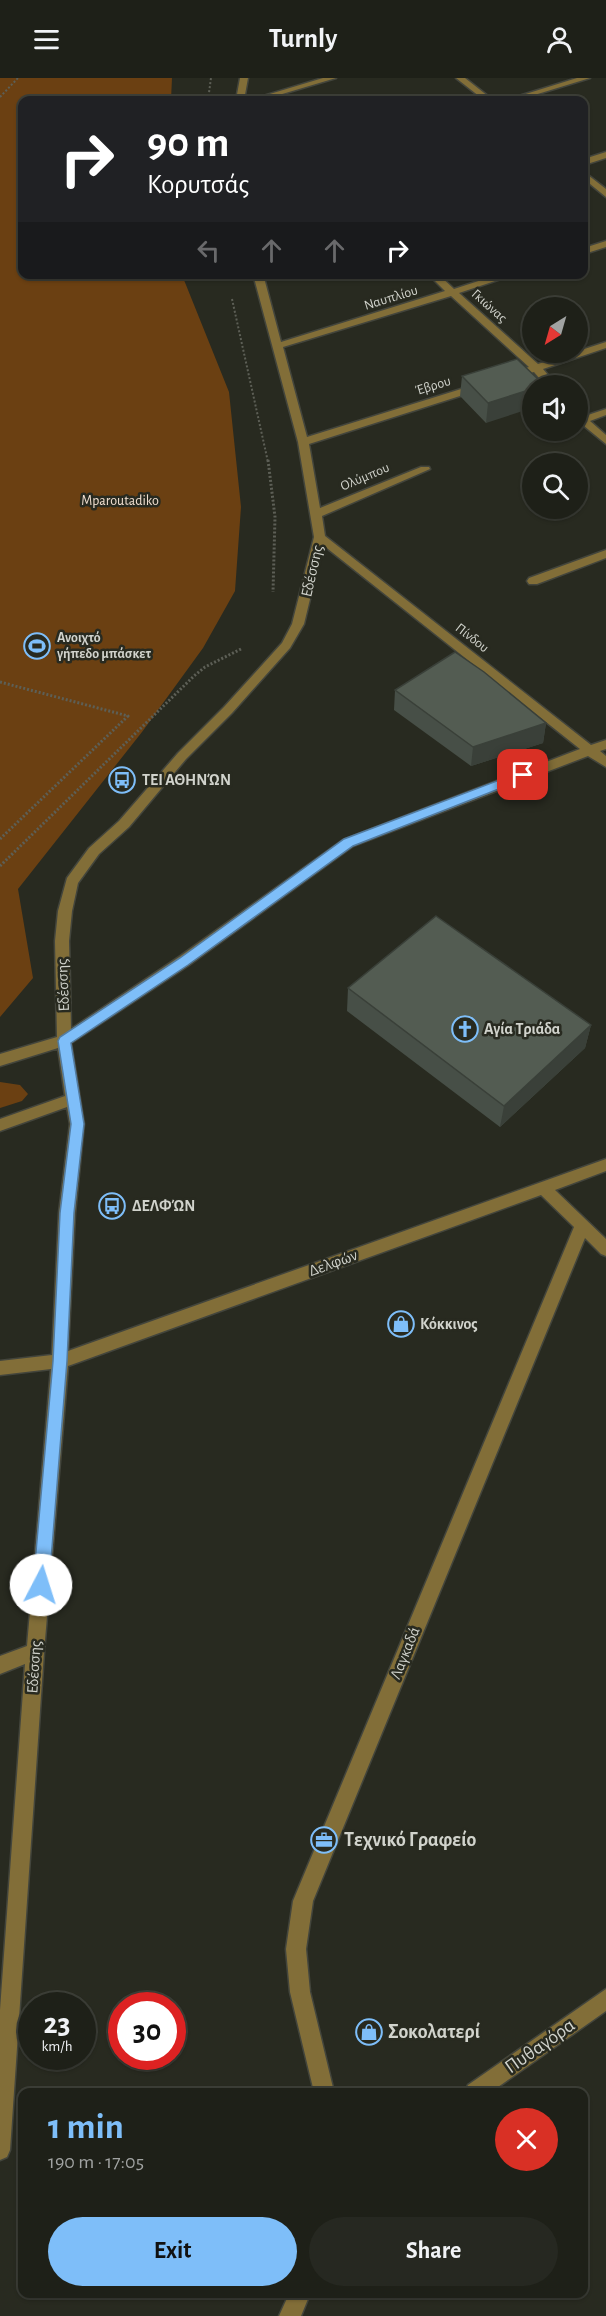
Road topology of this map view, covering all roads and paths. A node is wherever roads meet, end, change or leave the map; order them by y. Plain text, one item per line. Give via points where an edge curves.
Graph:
1 (18, 78) edge
2 (211, 78) edge
3 (244, 78) edge
4 (332, 78) edge
5 (460, 78) edge
6 (586, 78) edge
7 (209, 96) edge
8 (241, 96) edge
9 (268, 96) edge
10 (484, 96) edge
11 (524, 96) edge
12 (0, 97) edge
13 (606, 155) edge
14 (588, 161) edge
15 (588, 178) edge
16 (606, 194) edge
17 (606, 244) edge
18 (588, 250) edge
19 (259, 279) edge
20 (437, 279) edge
21 (497, 279) edge
22 (453, 294) junction
23 (231, 296) dead end
24 (606, 345) edge
25 (278, 346) junction
26 (537, 369) junction
27 (542, 375) edge
28 (606, 412) edge
29 (588, 416) edge
30 (588, 425) edge
31 (606, 441) edge
32 (303, 442) junction
33 (425, 469) dead end
34 (316, 514) junction
35 (320, 537) junction
36 (606, 554) edge
37 (533, 581) dead end
38 (272, 596) dead end
39 (249, 644) dead end
40 (0, 682) edge
41 (606, 744) edge
42 (589, 750) junction
43 (606, 763) edge
44 (0, 839) edge
45 (0, 866) edge
46 (64, 1041) junction
47 (0, 1060) edge
48 (73, 1099) junction
49 (0, 1125) edge
50 (606, 1165) edge
51 (543, 1187) junction
52 (582, 1226) junction
53 (606, 1250) edge
54 (60, 1361) junction
55 (0, 1368) edge
56 (35, 1652) junction
57 (0, 1665) edge
58 (606, 1999) edge
59 (323, 2088) edge
60 (481, 2088) edge
61 (0, 2150) edge
62 (298, 2298) edge
63 (290, 2316) edge

1 - 12 path
2 - 7 path
3 - 8 street
4 - 9 street
5 - 10 street
6 - 11 street
13 - 14 street
15 - 16 street
17 - 18 street
19 - 25 street, Εδέσσης
20 - 22 street, Γκιώνας
21 - 22 street, Ναυπλίου
22 - 25 street, Ναυπλίου
22 - 26 street, Γκιώνας
23 - 38 path, Εδέσσης via 272,477 277,544
24 - 26 street, Έβρου
25 - 32 street, Εδέσσης
26 - 27 street, Γκιώνας
26 - 32 street, Έβρου
28 - 29 street
30 - 31 street
32 - 34 street, Εδέσσης
33 - 34 street, Ολύμπου
34 - 35 street, Εδέσσης
35 - 42 street, Πίνδου
35 - 46 street, Εδέσσης via 298,624 286,645 148,793 124,824 94,851 72,882 62,941
36 - 37 street
39 - 45 path via 194,676
40 - 44 path via 128,716
41 - 42 street
42 - 43 street, Πίνδου
42 - 46 street via 348,843 184,961
46 - 47 street
46 - 48 street, Εδέσσης
48 - 49 street
48 - 54 street, Εδέσσης via 77,1124 67,1213
50 - 51 street, Δελφών
51 - 52 street
51 - 54 street, Δελφών
52 - 53 street
52 - 59 street, Λαγκαδά via 303,1900 296,1948 300,1992
54 - 55 street, Δελφών
54 - 56 street, Εδέσσης
56 - 57 street
56 - 61 street, Εδέσσης
58 - 60 street, Πυθαγόρα
62 - 63 street

